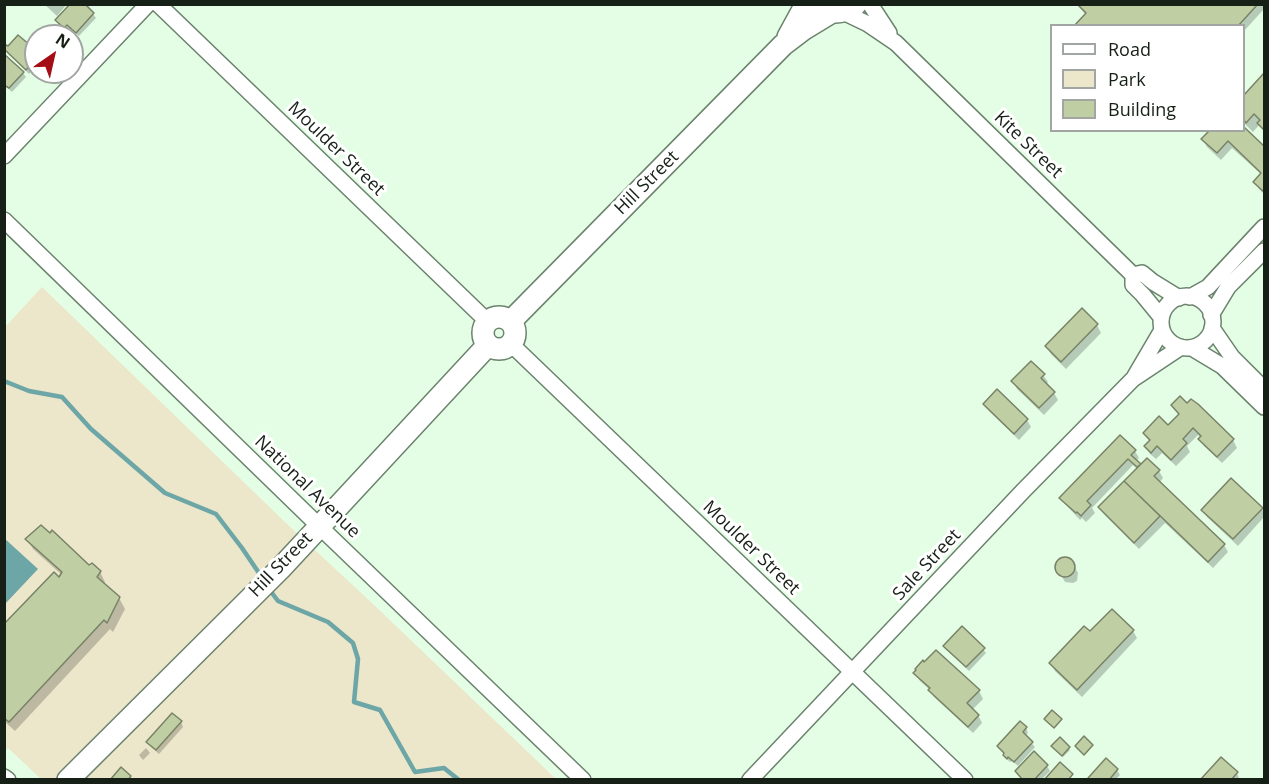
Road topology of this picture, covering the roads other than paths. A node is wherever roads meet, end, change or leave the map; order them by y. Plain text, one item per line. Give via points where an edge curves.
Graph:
1 (148, 4) edge
2 (158, 4) edge
3 (807, 4) edge
4 (870, 4) edge
5 (837, 8) edge
6 (896, 43) junction
7 (783, 45) junction
8 (4, 156) edge
9 (4, 220) edge
10 (1264, 228) edge
11 (1264, 251) edge
12 (1133, 275) junction
13 (1185, 297) junction
14 (487, 321) junction
15 (511, 321) junction
16 (1212, 322) junction
17 (1162, 323) junction
18 (511, 344) junction
19 (488, 345) junction
20 (1186, 347) junction
21 (1133, 379) junction
22 (1264, 389) edge
23 (1264, 406) edge
24 (319, 526) junction
25 (852, 672) junction
26 (68, 780) edge
27 (583, 780) edge
28 (750, 780) edge
29 (965, 780) edge

1 - 8 street
2 - 14 street, Moulder Street
3 - 7 street, Hill Street
4 - 6 street, Kite Street
5 - 6 street, Kite Street
5 - 7 street, Hill Street
6 - 12 street, Kite Street
7 - 15 street, Hill Street
9 - 24 street, National Avenue
10 - 13 street via 1208,286
11 - 16 street via 1228,287
12 - 13 street, Kite Street via 1142,273
12 - 17 street, Kite Street via 1133,285
13 - 16 street via 1204,303
13 - 17 street via 1168,305
14 - 15 street via 501,316
14 - 19 street via 483,336
15 - 18 street via 515,330
16 - 20 street via 1205,341
16 - 22 street via 1232,357
17 - 20 street via 1166,338
17 - 21 street, Sale Street
18 - 19 street via 502,349
18 - 25 street, Moulder Street
19 - 24 street, Hill Street
20 - 21 street, Sale Street
20 - 23 street via 1222,366
21 - 25 street, Sale Street
24 - 26 street, Hill Street
24 - 27 street, National Avenue
25 - 28 street, Sale Street
25 - 29 street, Moulder Street

